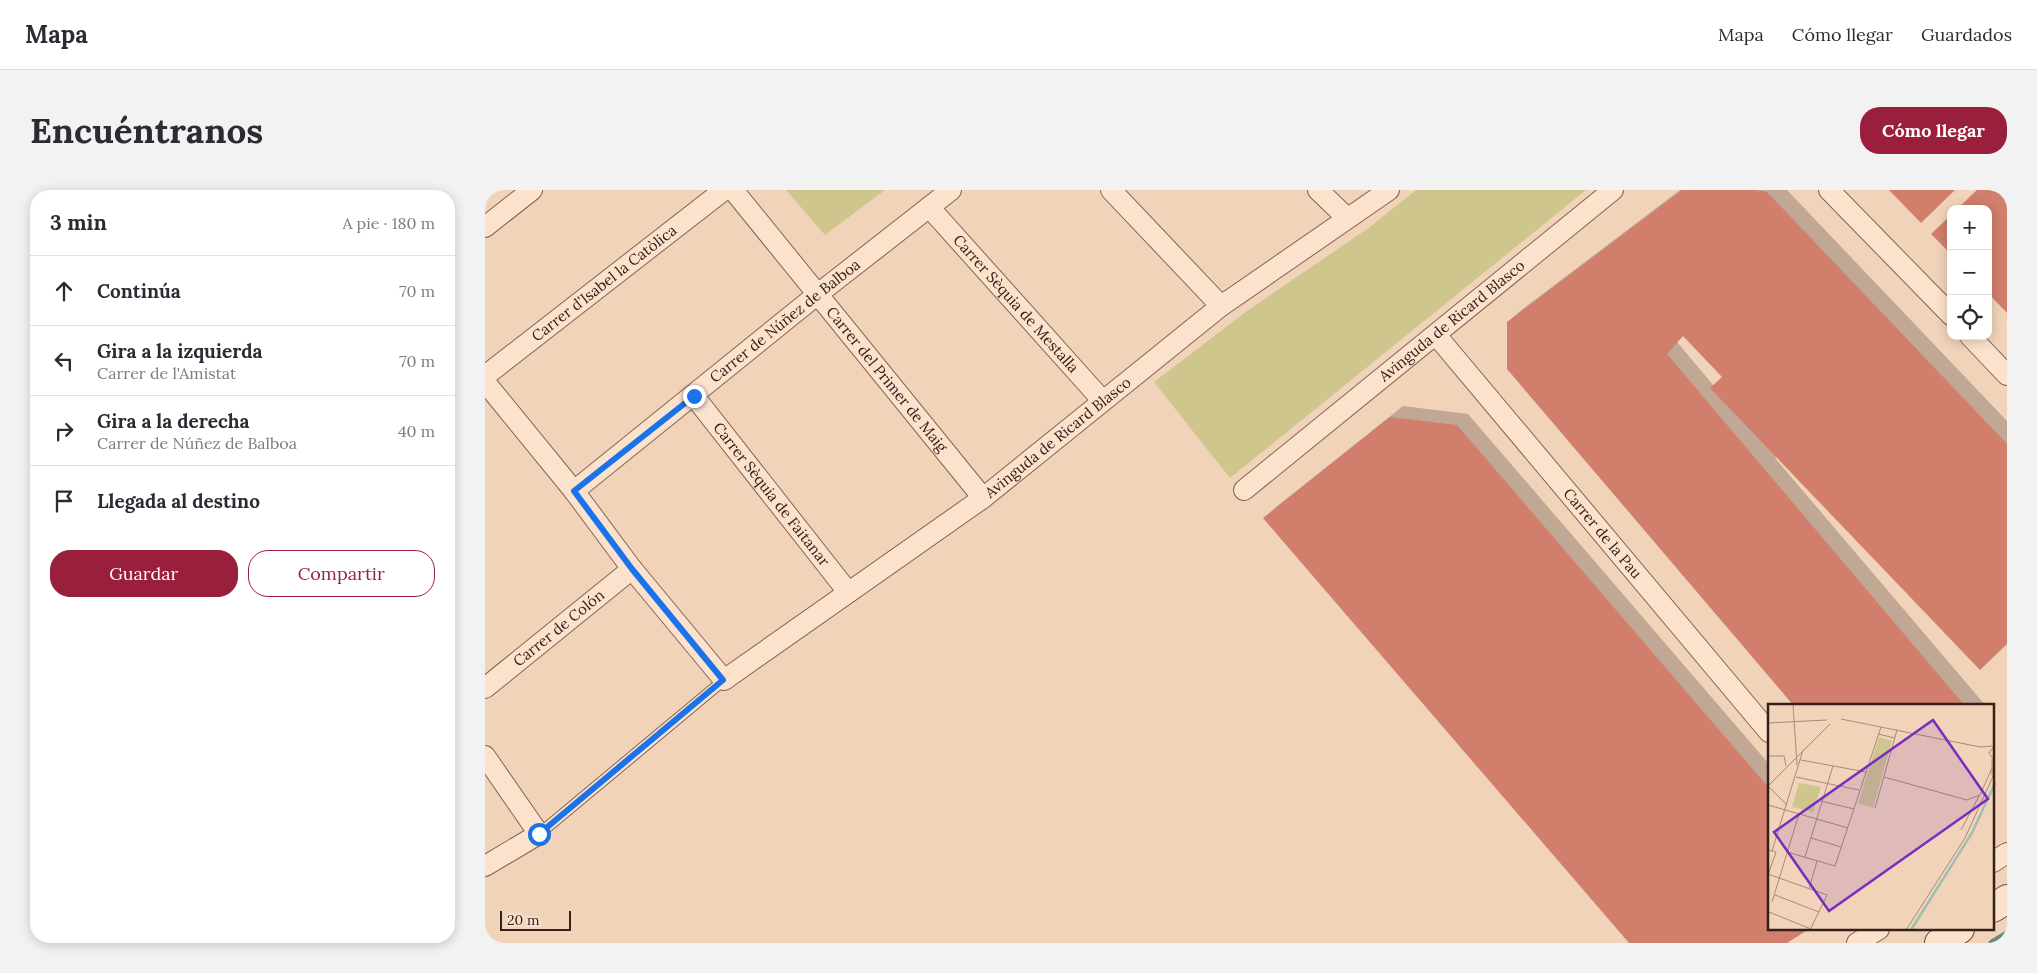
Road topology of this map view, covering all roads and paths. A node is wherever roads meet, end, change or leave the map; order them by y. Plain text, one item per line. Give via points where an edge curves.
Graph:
1 (532, 190) edge
2 (725, 190) edge
3 (733, 190) edge
4 (951, 190) edge
5 (1111, 190) edge
6 (1318, 190) edge
7 (1389, 190) edge
8 (1613, 190) edge
9 (1829, 190) edge
10 (929, 207) junction
11 (1347, 218) junction
12 (485, 227) edge
13 (818, 294) junction
14 (1221, 306) junction
15 (1947, 311) edge
16 (1436, 335) junction
17 (1974, 340) edge
18 (2007, 375) edge
19 (485, 376) edge
20 (485, 382) edge
21 (694, 396) junction
22 (1102, 400) junction
23 (1244, 490) dead end
24 (574, 491) junction
25 (983, 498) junction
26 (632, 569) junction
27 (848, 592) junction
28 (723, 680) junction
29 (485, 688) edge
30 (1768, 731) edge
31 (485, 756) edge
32 (539, 834) junction
33 (2007, 853) edge
34 (1995, 861) edge
35 (485, 866) edge
36 (2007, 899) edge
37 (1995, 907) edge
38 (1861, 930) edge
39 (1877, 930) edge
40 (1958, 930) edge
41 (1856, 943) edge
42 (1939, 943) edge

1 - 12 street
2 - 19 street, Carrer d'Isabel la Catòlica
3 - 13 street, Carrer del Primer de Maig
4 - 10 street, Carrer de Núñez de Balboa
5 - 14 street
6 - 11 street
7 - 11 street, Avinguda de Ricard Blasco
8 - 16 street, Avinguda de Ricard Blasco
9 - 15 street
10 - 13 street, Carrer de Núñez de Balboa
10 - 22 street, Carrer Sèquia de Mestalla
11 - 14 street, Avinguda de Ricard Blasco
13 - 21 street, Carrer de Núñez de Balboa
13 - 25 street, Carrer del Primer de Maig
14 - 22 street, Avinguda de Ricard Blasco
16 - 23 street, Avinguda de Ricard Blasco
16 - 30 street, Carrer de la Pau
17 - 18 street
20 - 24 street
21 - 24 street, Carrer de Núñez de Balboa
21 - 27 street, Carrer Sèquia de Faitanar
22 - 25 street, Avinguda de Ricard Blasco
24 - 26 street
25 - 27 street, Avinguda de Ricard Blasco
26 - 28 street
26 - 29 street, Carrer de Colón
27 - 28 street, Avinguda de Ricard Blasco
28 - 32 lane
31 - 32 street
32 - 35 street
33 - 34 street
36 - 37 main road
38 - 41 street
39 - 41 street
40 - 42 main road

